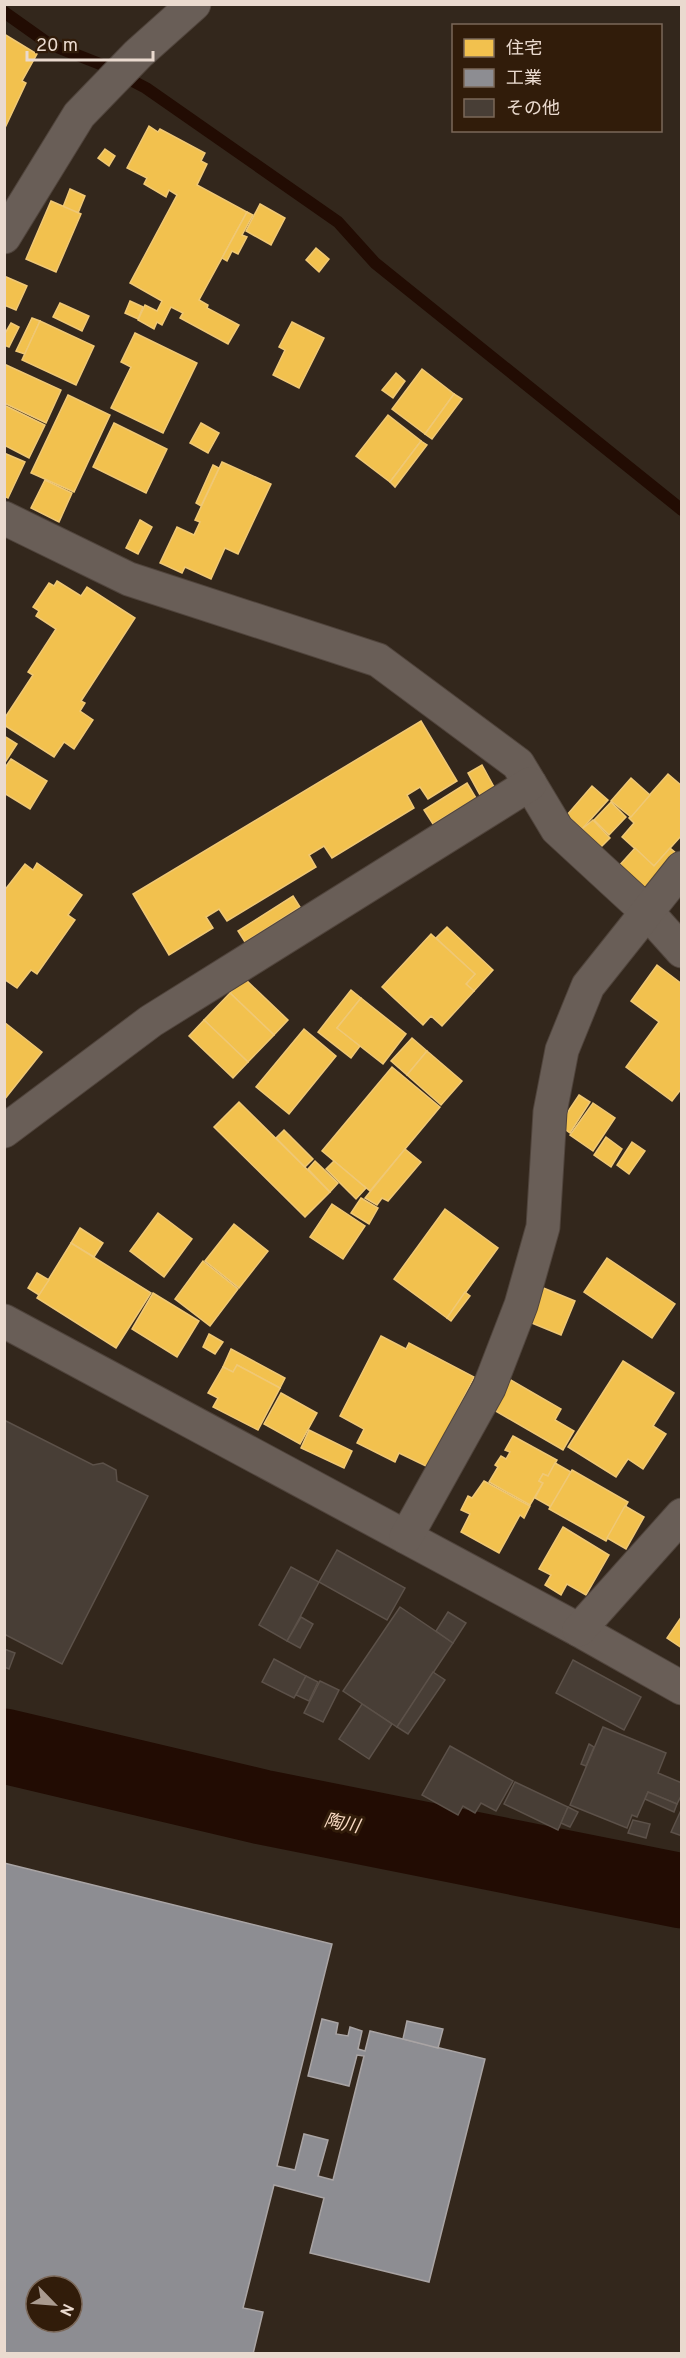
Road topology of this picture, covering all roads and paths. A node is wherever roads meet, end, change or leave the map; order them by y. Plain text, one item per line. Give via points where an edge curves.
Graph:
1 (194, 4) edge
2 (4, 237) edge
3 (4, 518) edge
4 (530, 784) junction
5 (681, 868) edge
6 (647, 912) junction
7 (681, 951) edge
8 (4, 1131) edge
9 (4, 1321) edge
10 (681, 1515) edge
11 (406, 1538) junction
12 (579, 1630) junction
13 (681, 1688) edge

1 - 2 street via 79,115
3 - 4 street via 129,579 378,660 518,764
4 - 6 street via 557,829
4 - 8 street via 151,1021
5 - 6 street
6 - 7 street
6 - 11 street via 588,986 562,1050 550,1112 543,1227 521,1305 489,1388
9 - 11 street
10 - 12 street
11 - 12 street
12 - 13 street

